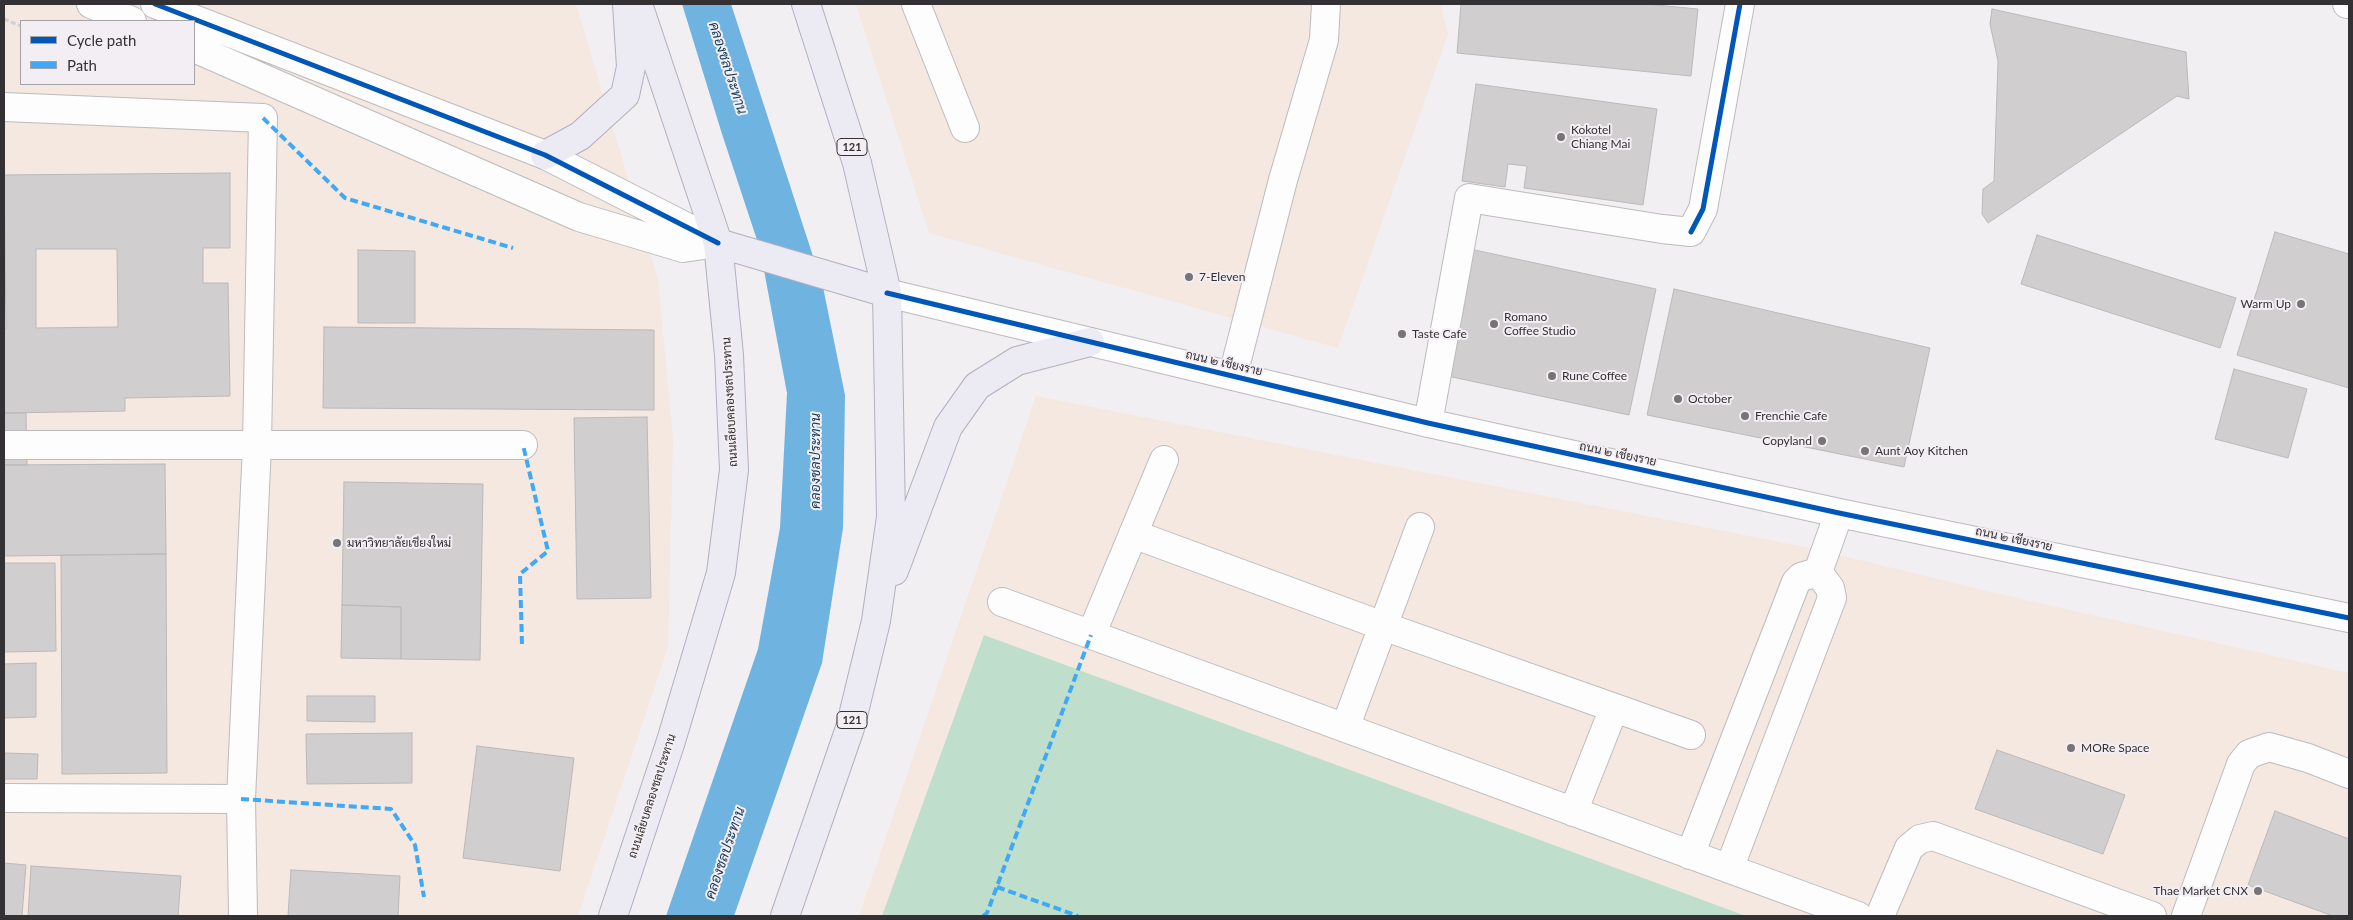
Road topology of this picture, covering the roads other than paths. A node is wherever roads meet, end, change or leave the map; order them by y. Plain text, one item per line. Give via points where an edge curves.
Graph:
1 (91, 4) edge
2 (155, 4) edge
3 (627, 4) edge
4 (638, 4) edge
5 (806, 4) edge
6 (916, 4) edge
7 (1326, 4) edge
8 (1740, 4) edge
9 (130, 20) edge
10 (195, 48) edge
11 (4, 107) edge
12 (965, 128) dead end
13 (545, 155) junction
14 (726, 246) junction
15 (887, 293) junction
16 (1090, 342) junction
17 (1233, 375) junction
18 (1428, 423) junction
19 (4, 445) edge
20 (257, 445) junction
21 (523, 445) dead end
22 (1164, 460) dead end
23 (1839, 512) junction
24 (1420, 527) dead end
25 (1133, 534) junction
26 (1818, 572) junction
27 (1002, 602) dead end
28 (2349, 618) edge
29 (876, 621) junction
30 (1383, 626) junction
31 (1091, 635) junction
32 (1754, 694) junction
33 (1791, 707) junction
34 (1614, 708) junction
35 (1345, 728) junction
36 (1691, 735) dead end
37 (2349, 774) edge
38 (4, 798) edge
39 (241, 799) junction
40 (1573, 812) junction
41 (1690, 855) junction
42 (1729, 869) junction
43 (243, 916) edge
44 (612, 916) edge
45 (785, 916) edge
46 (1858, 916) edge
47 (1880, 916) edge
48 (2152, 916) edge
49 (2186, 916) edge

1 - 9 street
2 - 13 street
3 - 13 main road via 631,67 625,95 580,136
4 - 14 main road, ถนนเลียบคลองชลประทาน
5 - 15 main road, 121 via 857,163
6 - 12 street
7 - 17 street via 1324,40 1283,180
8 - 18 street via 1703,210 1691,232 1468,198
10 - 14 street via 580,217 683,248
11 - 20 street via 263,118
13 - 14 street
14 - 15 main road
14 - 44 main road, ถนนเลียบคลองชลประทาน via 734,470 721,573 671,740
15 - 16 street, ถนน ๒ เชียงราย
15 - 29 main road, 121 via 891,517
16 - 17 street, ถนน ๒ เชียงราย
16 - 29 main road via 1017,361 977,386 948,427
17 - 18 street, ถนน ๒ เชียงราย
18 - 23 street, ถนน ๒ เชียงราย
19 - 20 street
20 - 21 street
20 - 39 street
22 - 25 street
23 - 26 street
23 - 28 street, ถนน ๒ เชียงราย
24 - 30 street
25 - 30 street
25 - 31 street
26 - 32 street via 1796,582
26 - 33 street via 1830,588 1832,598
27 - 31 street
29 - 45 main road, 121 via 850,728
30 - 34 street
30 - 35 street
31 - 35 street
32 - 33 street
32 - 41 street
33 - 42 street
34 - 36 street
34 - 40 street
35 - 40 street
37 - 49 street via 2269,747 2249,754 2241,764
38 - 39 street
39 - 43 street
40 - 41 street
41 - 42 street
42 - 46 street
47 - 48 street via 1909,848 1920,839 1933,836

